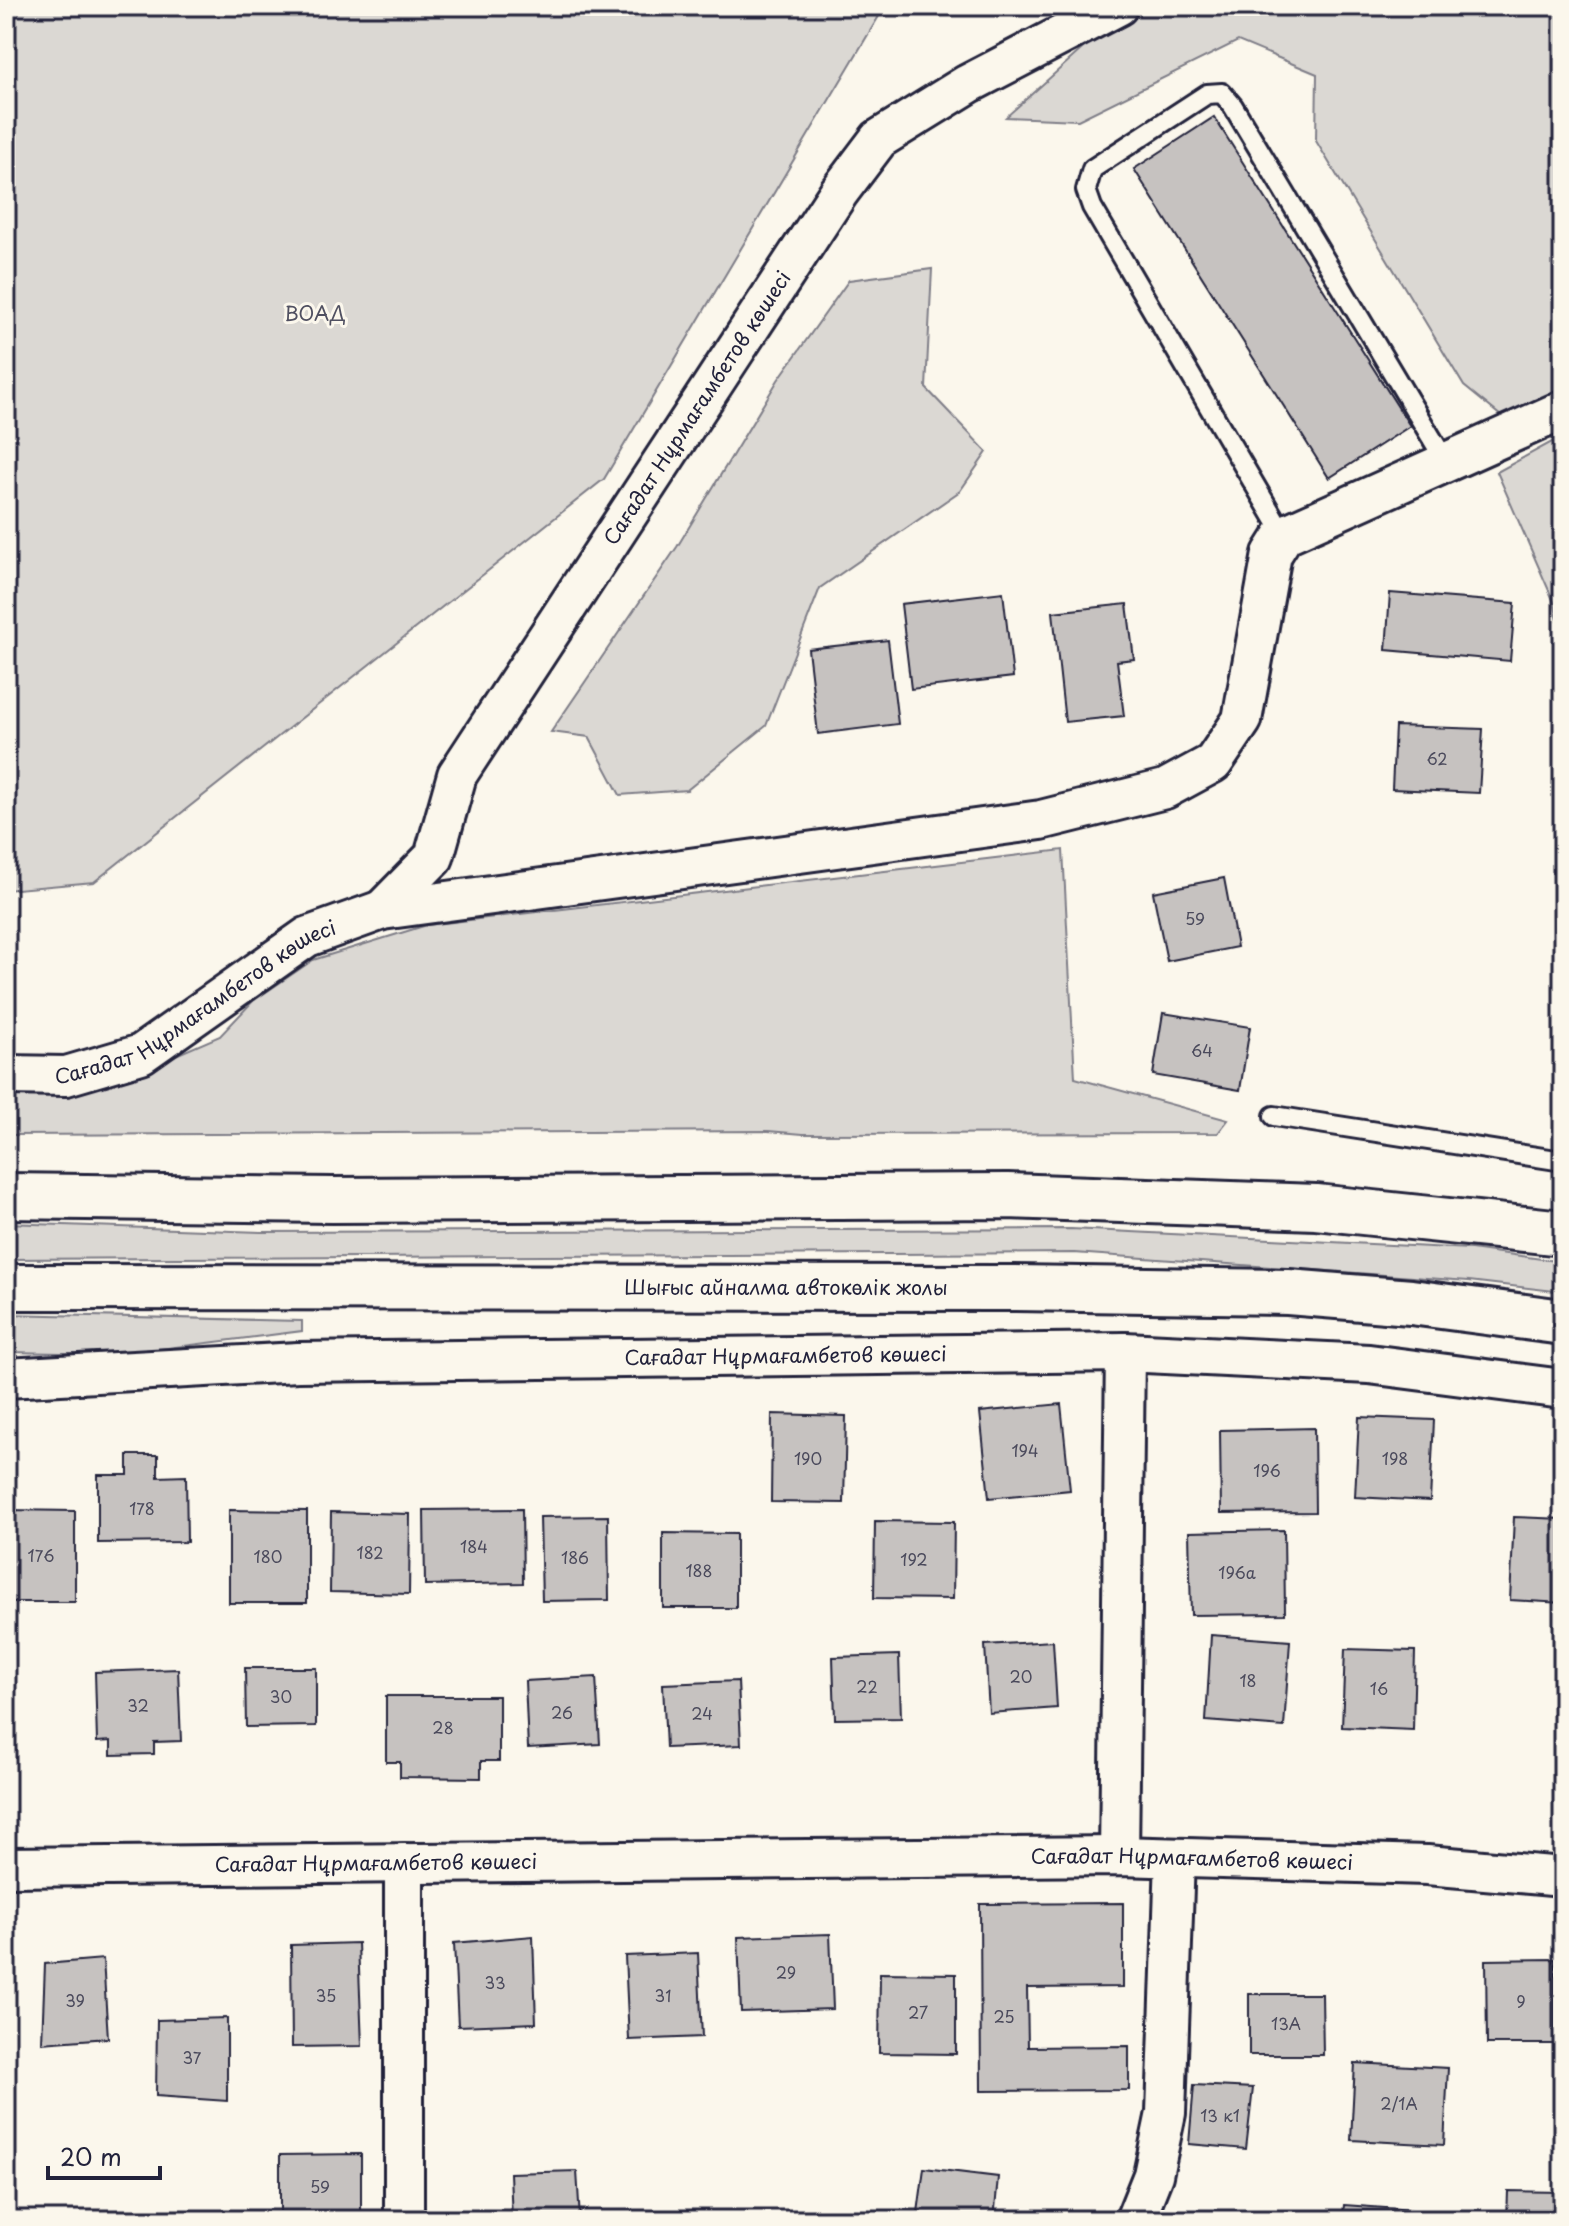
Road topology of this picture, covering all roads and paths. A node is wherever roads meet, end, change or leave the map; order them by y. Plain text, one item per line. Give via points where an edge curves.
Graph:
1 (1118, 6) edge
2 (1563, 410) edge
3 (1446, 462) junction
4 (1284, 535) junction
5 (382, 910) junction
6 (6, 1075) edge
7 (1274, 1116) dead end
8 (1563, 1161) edge
9 (6, 1196) edge
10 (1563, 1233) edge
11 (6, 1287) edge
12 (1563, 1322) edge
13 (1125, 1352) junction
14 (6, 1378) edge
15 (1563, 1389) edge
16 (1119, 1856) junction
17 (1175, 1858) junction
18 (404, 1863) junction
19 (6, 1867) edge
20 (1563, 1877) edge
21 (404, 2220) edge
22 (1135, 2220) edge

1 - 5 street, Сағадат Нұрмағамбетов көшесі via 968,84 879,139 839,192 457,775 434,857
2 - 3 street
3 - 4 street
3 - 4 lane via 1233,106 1222,93 1207,94 1092,169 1086,190
4 - 5 street, Сағадат Нұрмағамбетов көшесі via 1272,554 1242,720 1213,763 1165,789 1041,820
5 - 6 street, Сағадат Нұрмағамбетов көшесі via 307,937 141,1054 66,1076
7 - 8 lane
9 - 10 main road via 1008,1196 1316,1207
11 - 12 main road, Шығыс айналма автокөлік жолы via 1288,1292
13 - 14 street, Сағадат Нұрмағамбетов көшесі via 298,1362
13 - 15 street, Сағадат Нұрмағамбетов көшесі via 1369,1364
13 - 16 street
16 - 17 street, Сағадат Нұрмағамбетов көшесі
16 - 18 street, Сағадат Нұрмағамбетов көшесі
17 - 20 street, Сағадат Нұрмағамбетов көшесі via 1427,1865
17 - 22 street via 1166,2113 1153,2175
18 - 19 street, Сағадат Нұрмағамбетов көшесі
18 - 21 street

